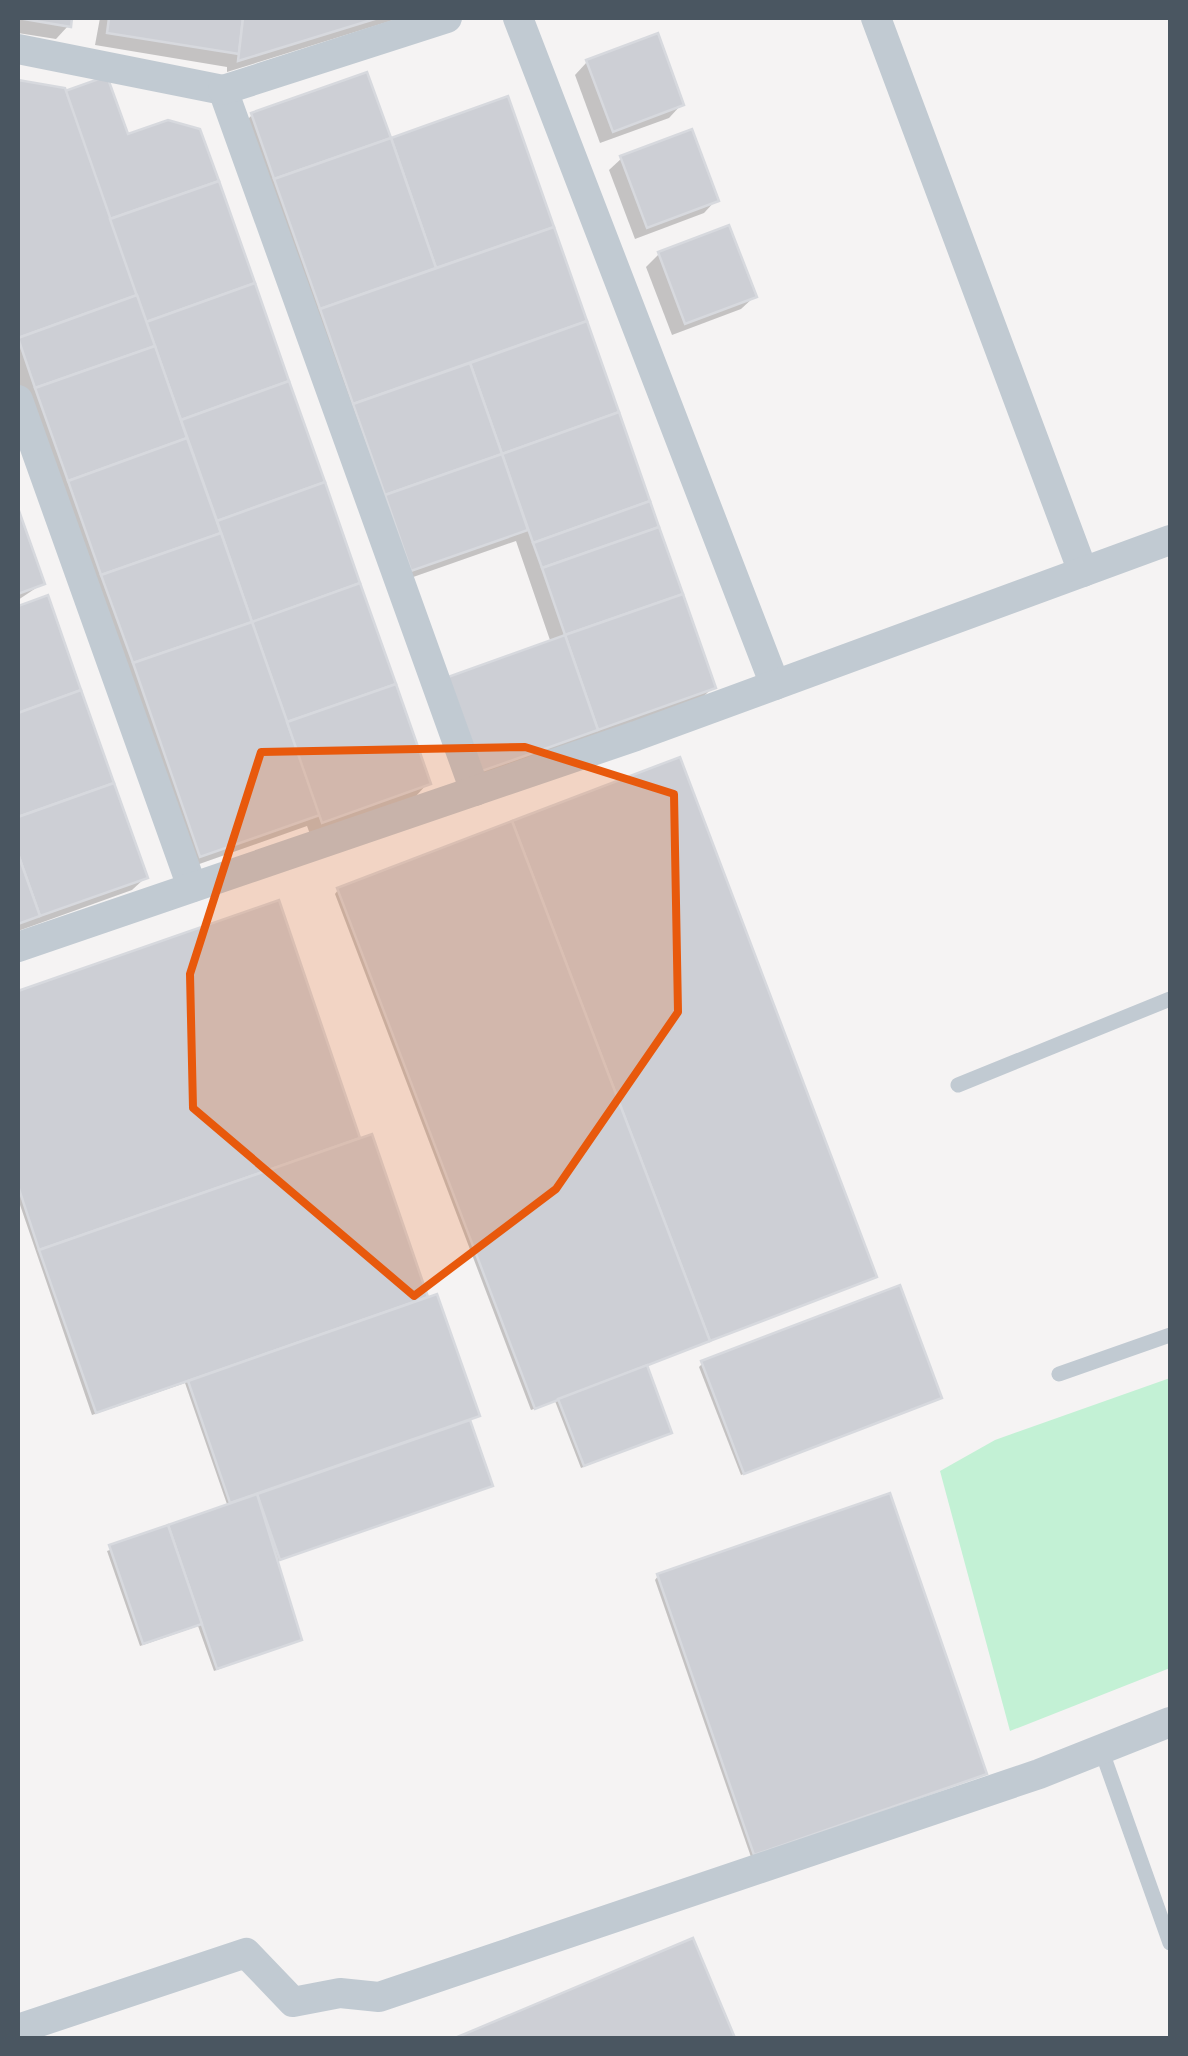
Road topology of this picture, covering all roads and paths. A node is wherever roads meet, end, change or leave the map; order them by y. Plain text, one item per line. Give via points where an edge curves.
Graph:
1 (447, 18) edge
2 (518, 18) edge
3 (876, 18) edge
4 (18, 49) edge
5 (223, 90) junction
6 (18, 400) edge
7 (1170, 540) edge
8 (1083, 572) junction
9 (775, 685) junction
10 (476, 791) junction
11 (192, 887) junction
12 (18, 946) edge
13 (1170, 999) edge
14 (958, 1085) dead end
15 (1170, 1335) edge
16 (1059, 1374) dead end
17 (1170, 1722) edge
18 (1101, 1750) junction
19 (1170, 1943) edge
20 (18, 2029) edge

1 - 5 street
2 - 9 street
3 - 8 street
4 - 5 street
5 - 10 street
6 - 11 street
7 - 8 street
8 - 9 street
9 - 10 street
10 - 11 street
11 - 12 street
13 - 14 lane
15 - 16 lane
17 - 18 street
18 - 19 lane
18 - 20 street via 380,1998 340,1993 292,2002 246,1953

